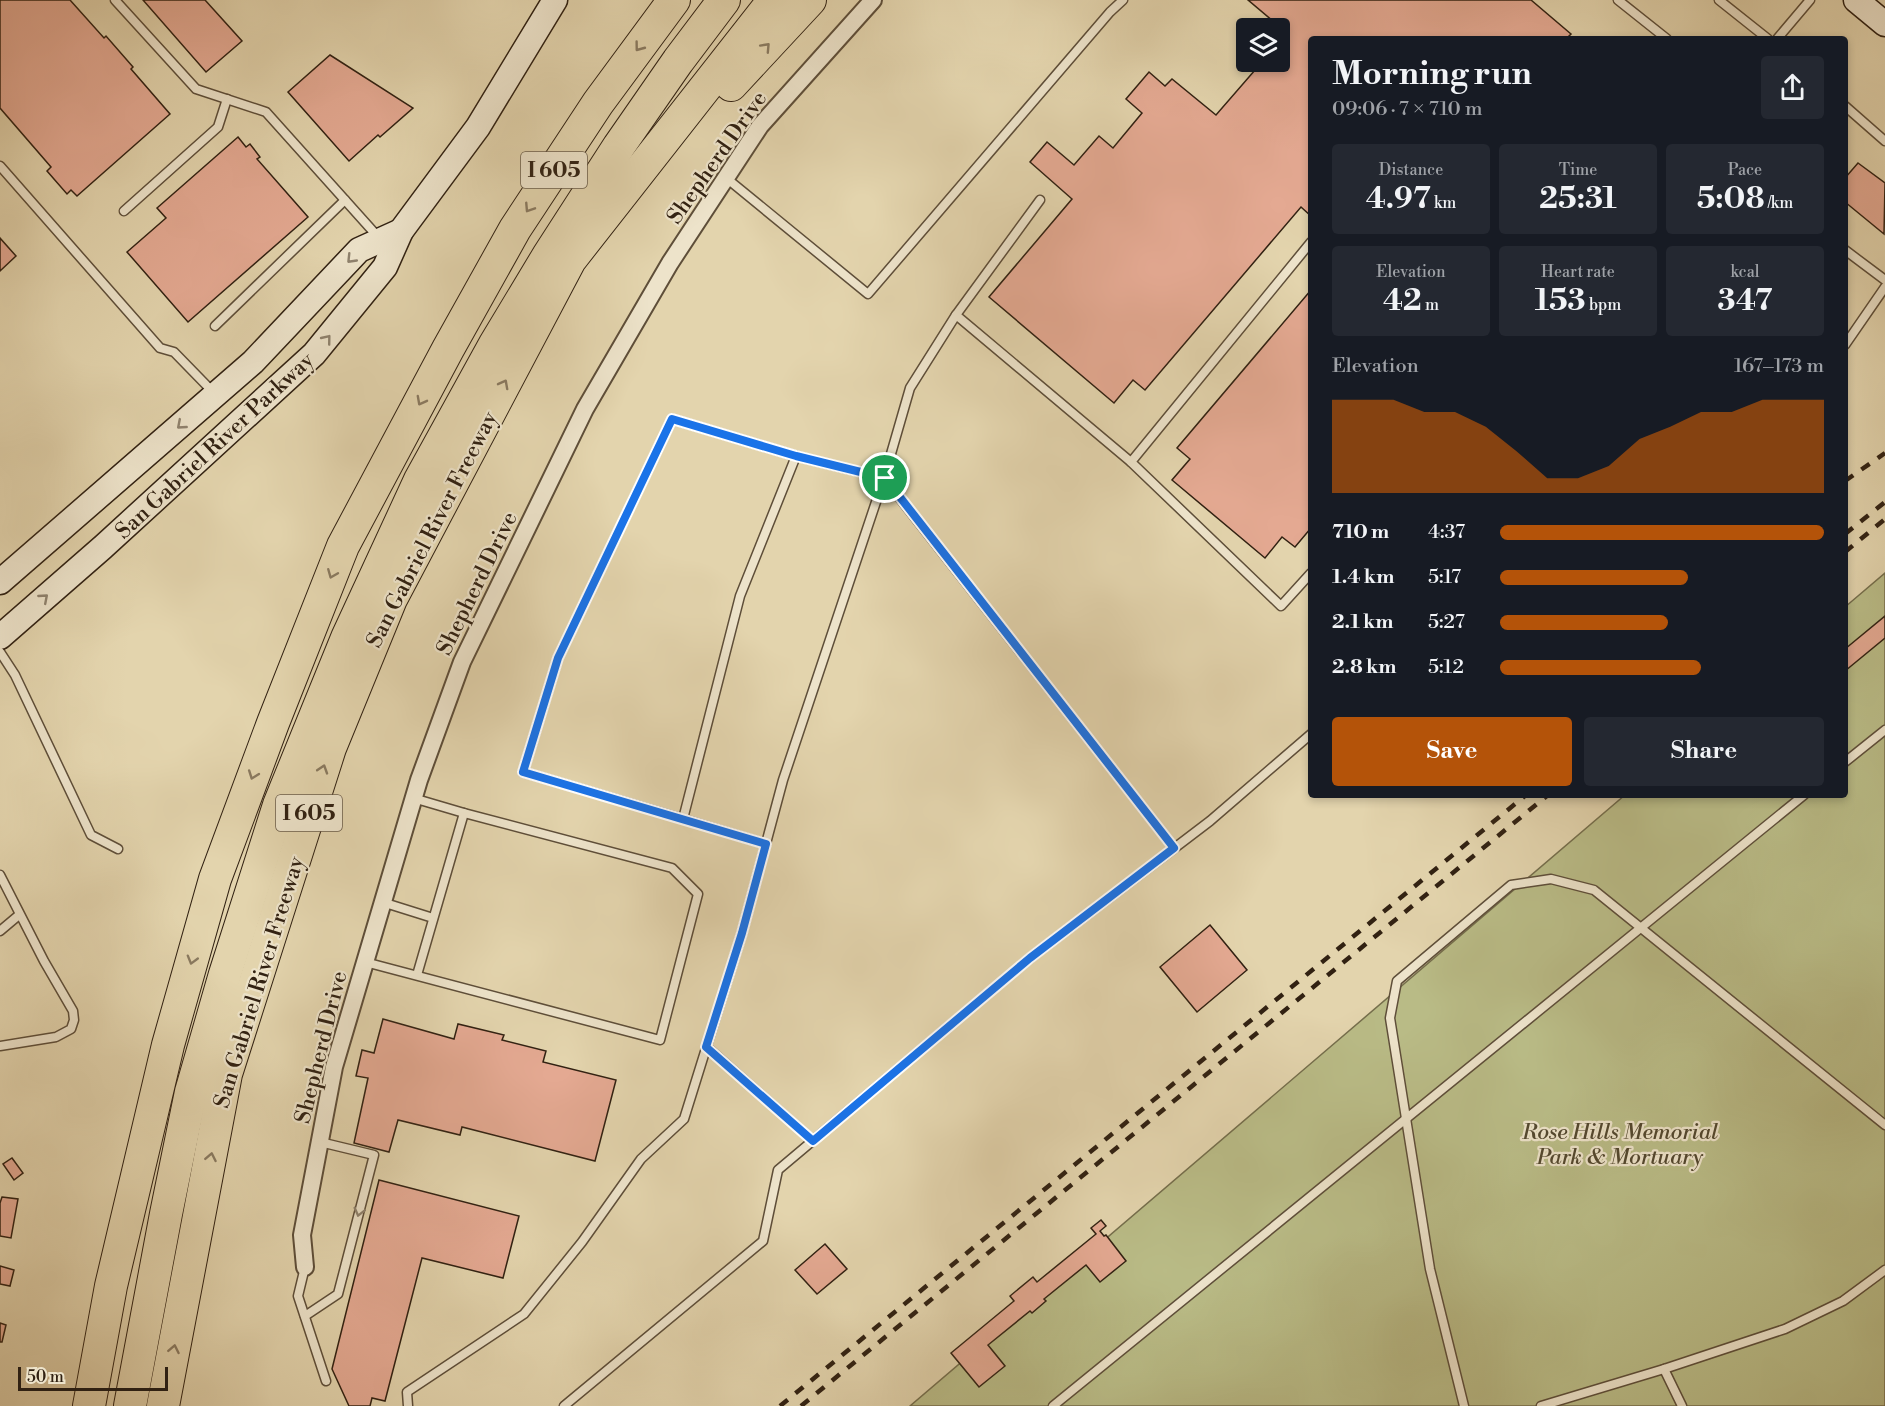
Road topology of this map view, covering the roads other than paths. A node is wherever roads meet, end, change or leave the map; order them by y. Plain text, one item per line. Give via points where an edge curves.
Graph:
1 (116, 0) edge
2 (555, 0) edge
3 (674, 0) edge
4 (709, 0) edge
5 (724, 0) edge
6 (774, 0) edge
7 (810, 0) edge
8 (873, 0) edge
9 (1123, 0) edge
10 (1618, 0) edge
11 (1719, 0) edge
12 (1810, 0) edge
13 (1856, 0) edge
14 (1885, 24) edge
15 (1663, 36) edge
16 (1764, 36) edge
17 (1780, 36) edge
18 (227, 99) junction
19 (1848, 109) edge
20 (1885, 141) edge
21 (0, 166) edge
22 (726, 177) junction
23 (345, 200) junction
24 (1040, 200) dead end
25 (124, 211) dead end
26 (391, 236) junction
27 (1308, 246) edge
28 (1848, 252) edge
29 (570, 260) junction
30 (1885, 280) edge
31 (1885, 287) edge
32 (956, 315) junction
33 (214, 326) dead end
34 (1848, 341) edge
35 (215, 395) junction
36 (796, 456) junction
37 (1131, 462) junction
38 (885, 478) junction
39 (1308, 576) edge
40 (0, 582) edge
41 (0, 637) edge
42 (0, 652) edge
43 (1885, 730) edge
44 (1308, 737) edge
45 (1848, 760) edge
46 (413, 798) junction
47 (1800, 798) edge
48 (464, 813) junction
49 (683, 819) junction
50 (766, 844) junction
51 (1174, 848) junction
52 (118, 849) dead end
53 (0, 875) edge
54 (382, 902) junction
55 (19, 915) junction
56 (433, 918) junction
57 (1638, 928) junction
58 (0, 931) edge
59 (365, 962) junction
60 (417, 975) junction
61 (0, 1047) edge
62 (706, 1047) junction
63 (1407, 1118) junction
64 (1885, 1125) edge
65 (813, 1141) junction
66 (320, 1142) junction
67 (305, 1267) joint
68 (1885, 1270) edge
69 (305, 1316) junction
70 (1664, 1369) junction
71 (326, 1381) dead end
72 (89, 1406) edge
73 (115, 1406) edge
74 (130, 1406) edge
75 (163, 1406) edge
76 (408, 1406) edge
77 (564, 1406) edge
78 (1053, 1406) edge
79 (1464, 1406) edge
80 (1541, 1406) edge
81 (1682, 1406) edge

1 - 18 lane via 196,89
2 - 26 main road, San Gabriel River Parkway via 478,127
3 -> 72 highway, I 605 via 598,103 515,229 343,546 215,879 168,1045 111,1286
4 - 73 highway via 612,132 521,273 438,419 356,588 291,744 228,922 156,1192
5 - 74 highway via 619,146 495,344 420,480 347,638 279,805 194,1081
6 - 29 highway, San Gabriel River Freeway / I 605
29 -> 7 highway
8 - 22 street, Shepherd Drive via 760,126
9 - 22 lane via 868,294
10 - 15 lane
11 - 16 lane
12 - 17 lane
13 - 14 main road
18 - 23 lane via 266,112
18 - 25 lane via 218,127
19 - 20 lane
21 - 35 lane via 160,348 174,352
22 - 46 street, Shepherd Drive via 670,263 585,409 462,662
23 - 26 lane
23 - 33 lane
24 - 32 lane
26 -> 35 main road, San Gabriel River Parkway via 359,250 253,362
41 -> 26 main road, San Gabriel River Parkway via 315,354 385,267
27 - 37 lane
28 - 30 lane
75 -> 29 highway, San Gabriel River Freeway / I 605 via 226,1074 330,748 391,599
31 - 34 lane
32 - 37 lane
32 - 38 lane via 910,388
35 -> 40 main road, San Gabriel River Parkway
36 - 38 lane
36 - 49 lane via 740,596
36 - 49 lane via 672,419 558,658 534,735 523,772
37 - 39 lane via 1281,606
38 - 50 lane via 783,780
38 - 51 lane
42 - 52 lane via 15,675 91,835
43 - 45 lane
44 - 51 lane
46 - 48 lane
46 - 54 street, Shepherd Drive
47 - 57 lane
48 - 56 lane
48 - 60 lane via 672,868 698,894 660,1040
49 - 50 lane
50 - 62 lane
51 - 65 lane via 1030,958
53 - 55 lane
54 - 56 lane
54 - 59 street, Shepherd Drive
55 - 58 lane
55 - 61 lane via 73,1011 74,1020 70,1029 56,1037
56 - 60 lane
57 - 63 lane
57 - 63 lane via 1594,891 1551,879 1511,885 1397,981 1390,1018
57 - 64 lane
59 - 60 lane
59 - 66 street, Shepherd Drive via 334,1067
62 - 65 lane
62 - 76 lane via 684,1119 641,1159 524,1314 407,1392
63 - 78 lane
63 - 79 lane via 1430,1269
65 - 77 lane via 778,1170 763,1241
66 - 67 street, Shepherd Drive via 302,1234
66 -> 69 lane via 374,1155 338,1294
67 - 69 lane via 298,1296
68 - 70 lane via 1843,1301 1785,1329
69 - 71 lane
70 - 80 lane
70 - 81 lane

